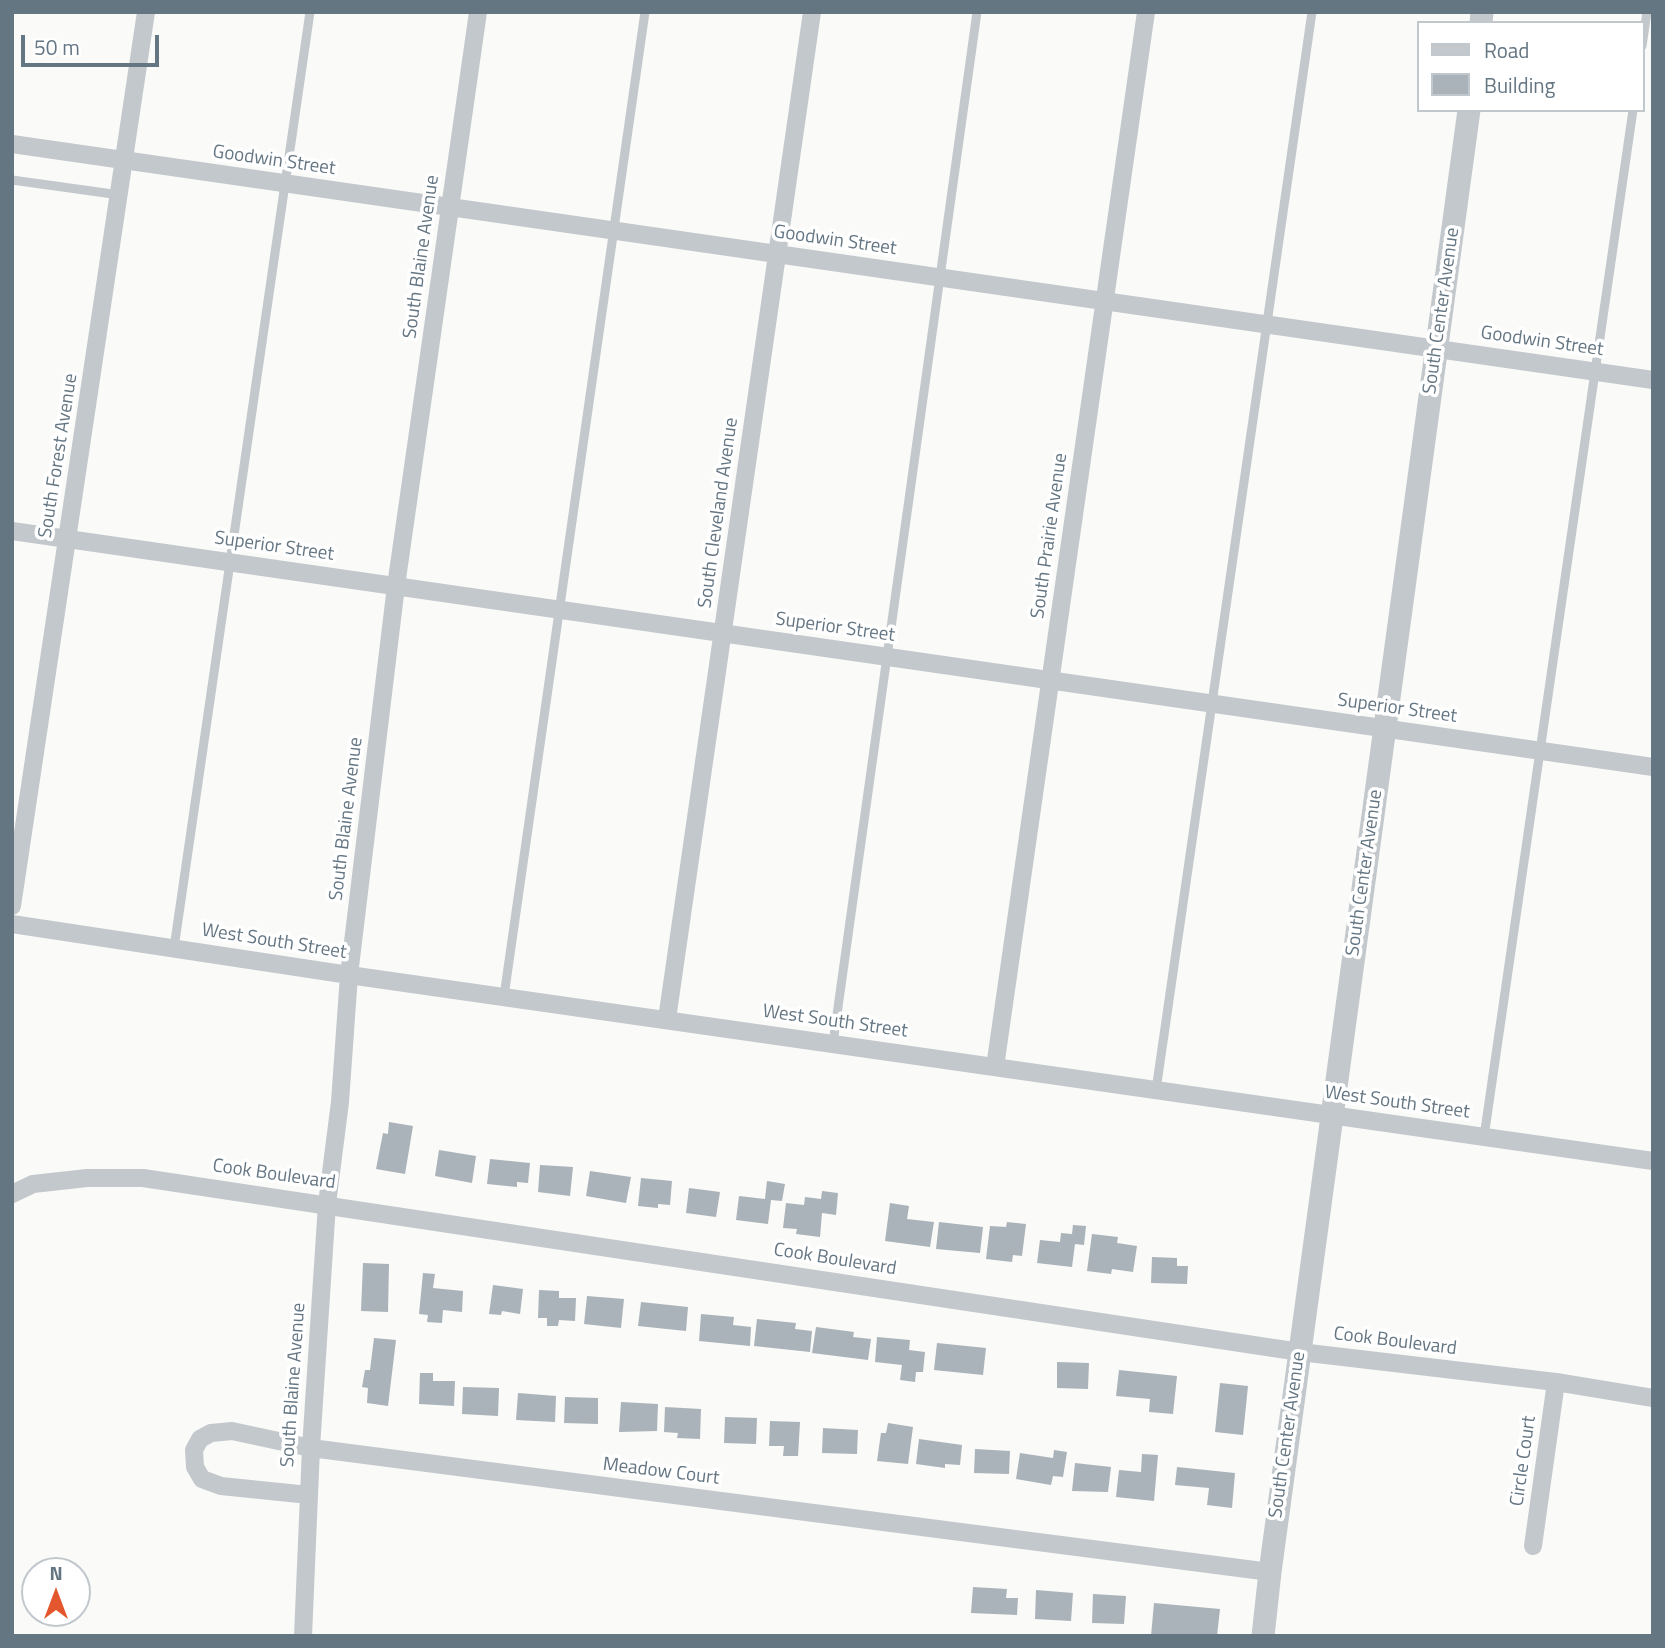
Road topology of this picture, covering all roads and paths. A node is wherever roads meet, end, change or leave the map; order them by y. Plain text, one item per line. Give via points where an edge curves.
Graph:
1 (146, 12) edge
2 (310, 12) edge
3 (478, 12) edge
4 (645, 12) edge
5 (812, 12) edge
6 (977, 12) edge
7 (1146, 12) edge
8 (1312, 12) edge
9 (1647, 12) edge
10 (1644, 32) edge
11 (1469, 112) edge
12 (1633, 112) edge
13 (12, 144) edge
14 (125, 160) junction
15 (12, 180) edge
16 (285, 184) junction
17 (120, 195) junction
18 (450, 207) junction
19 (614, 230) junction
20 (777, 254) junction
21 (940, 277) junction
22 (1105, 301) junction
23 (1267, 324) junction
24 (1437, 348) junction
25 (1595, 371) junction
26 (1653, 380) edge
27 (12, 531) edge
28 (68, 539) junction
29 (230, 562) junction
30 (396, 586) junction
31 (559, 610) junction
32 (722, 633) junction
33 (887, 657) junction
34 (1050, 680) junction
35 (1212, 704) junction
36 (1385, 728) junction
37 (1540, 751) junction
38 (1653, 767) edge
39 (12, 906) edge
40 (12, 924) edge
41 (174, 948) junction
42 (349, 975) junction
43 (504, 996) junction
44 (667, 1019) junction
45 (833, 1043) junction
46 (995, 1066) junction
47 (1156, 1090) junction
48 (1332, 1115) junction
49 (1484, 1137) junction
50 (1652, 1155) edge
51 (12, 1194) edge
52 (327, 1204) junction
53 (1300, 1352) junction
54 (1556, 1382) junction
55 (1653, 1398) edge
56 (311, 1448) junction
57 (309, 1495) junction
58 (1533, 1546) dead end
59 (1270, 1572) junction
60 (303, 1636) edge
61 (1264, 1636) edge

1 - 14 street, South Forest Avenue
2 - 16 lane
3 - 18 street, South Blaine Avenue
4 - 19 lane
5 - 20 street, South Cleveland Avenue
6 - 21 lane
7 - 22 street, South Prairie Avenue
8 - 23 lane
9 - 10 lane
11 - 24 street, South Center Avenue
12 - 25 lane
13 - 14 street, Goodwin Street
14 - 16 street, Goodwin Street
14 - 17 street, South Forest Avenue
15 - 17 lane
16 - 18 street, Goodwin Street
16 - 29 lane
17 - 28 street, South Forest Avenue
18 - 19 street, Goodwin Street
18 - 30 street, South Blaine Avenue
19 - 20 street, Goodwin Street
19 - 31 lane
20 - 21 street, Goodwin Street
20 - 32 street, South Cleveland Avenue
21 - 22 street, Goodwin Street
21 - 33 lane
22 - 23 street, Goodwin Street
22 - 34 street, South Prairie Avenue
23 - 24 street, Goodwin Street
23 - 35 lane
24 - 25 street, Goodwin Street
24 - 36 street, South Center Avenue
25 - 26 street, Goodwin Street
25 - 37 lane
27 - 28 street, Superior Street
28 - 29 street, Superior Street
28 - 39 street, South Forest Avenue
29 - 30 street, Superior Street
29 - 41 lane
30 - 31 street, Superior Street
30 - 42 street, South Blaine Avenue
31 - 32 street, Superior Street
31 - 43 lane
32 - 33 street, Superior Street
32 - 44 street, South Cleveland Avenue
33 - 34 street, Superior Street
33 - 45 lane
34 - 35 street, Superior Street
34 - 46 street, South Prairie Avenue
35 - 36 street, Superior Street
35 - 47 lane
36 - 37 street, Superior Street
36 - 48 street, South Center Avenue
37 - 38 street, Superior Street
37 - 49 lane
40 - 41 street, West South Street
41 - 42 street, West South Street
42 - 43 street, West South Street
42 - 52 street, South Blaine Avenue
43 - 44 street, West South Street
44 - 45 street, West South Street
45 - 46 street, West South Street
46 - 47 street, West South Street
47 - 48 street, West South Street
48 - 49 street, West South Street
48 - 53 street, South Center Avenue
49 - 50 street, West South Street
51 - 52 street, Cook Boulevard via 46,1182 143,1178
52 - 53 street, Cook Boulevard
52 - 56 street, South Blaine Avenue
53 - 54 street, Cook Boulevard
53 - 59 street, South Center Avenue
54 - 55 street, Cook Boulevard
54 - 58 street, Circle Court
56 - 57 street, South Blaine Avenue
56 - 57 street, Meadow Court via 232,1432 211,1433 200,1439 194,1450 195,1467 202,1479 222,1486
56 - 59 street, Meadow Court
57 - 60 street, South Blaine Avenue
59 - 61 street, South Center Avenue

